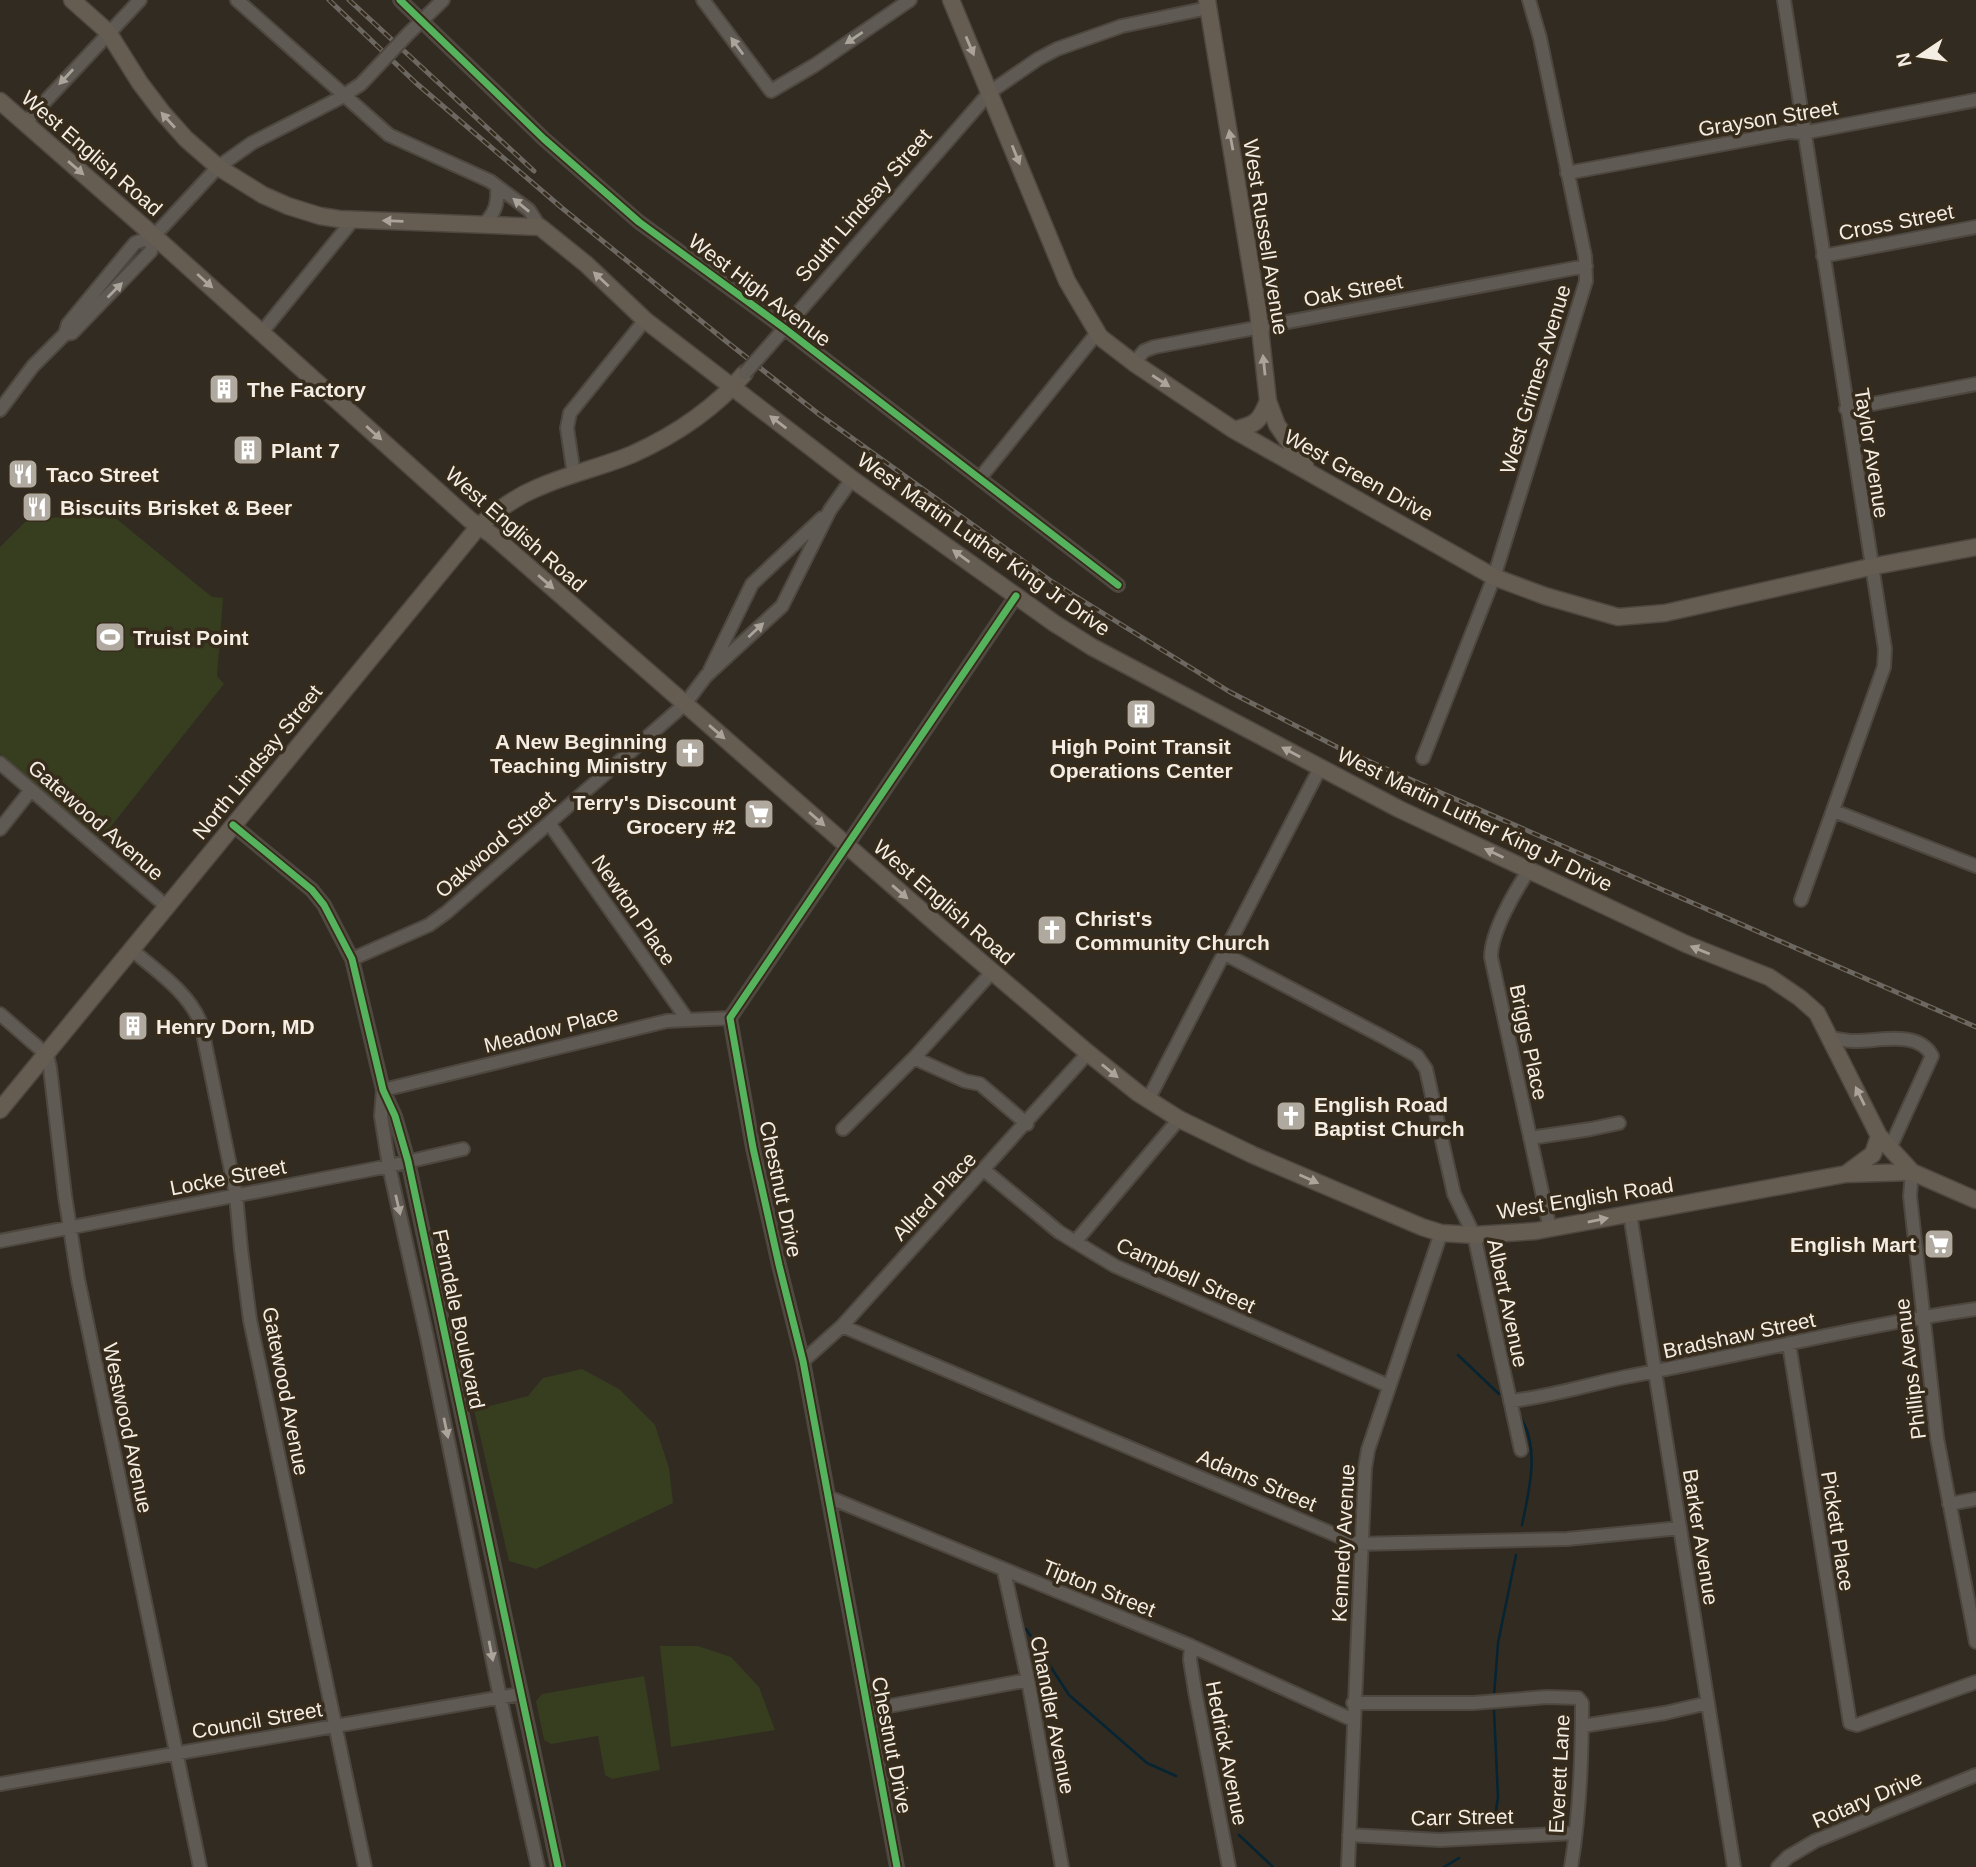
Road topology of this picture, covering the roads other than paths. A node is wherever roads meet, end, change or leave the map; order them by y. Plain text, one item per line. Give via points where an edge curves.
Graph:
1 (72, 0) edge
2 (140, 0) edge
3 (237, 0) edge
4 (400, 0) edge
5 (443, 0) edge
6 (703, 0) edge
7 (910, 0) edge
8 (951, 0) edge
9 (1528, 0) edge
10 (1784, 0) edge
11 (1207, 4) edge
12 (421, 22) junction
13 (108, 32) junction
14 (990, 92) junction
15 (344, 96) junction
16 (1976, 100) edge
17 (0, 102) edge
18 (25, 123) junction
19 (1803, 133) junction
20 (218, 167) junction
21 (1567, 173) junction
22 (497, 186) junction
23 (352, 220) junction
24 (484, 225) junction
25 (540, 227) junction
26 (1976, 227) edge
27 (154, 236) junction
28 (1823, 256) junction
29 (1586, 265) junction
30 (645, 320) junction
31 (1260, 327) junction
32 (784, 328) junction
33 (262, 332) junction
34 (1097, 333) junction
35 (1134, 363) junction
36 (745, 373) joint
37 (1976, 384) edge
38 (733, 388) junction
39 (1268, 401) junction
40 (1846, 409) junction
41 (0, 410) edge
42 (1234, 430) junction
43 (1308, 470) junction
44 (574, 475) junction
45 (979, 478) junction
46 (852, 479) junction
47 (830, 510) junction
48 (479, 526) junction
49 (1976, 547) edge
50 (1871, 567) junction
51 (1494, 577) junction
52 (1118, 585) dead end
53 (1016, 596) junction
54 (706, 676) junction
55 (685, 704) junction
56 (1423, 758) dead end
57 (0, 763) edge
58 (1320, 768) junction
59 (31, 790) junction
60 (1834, 811) junction
61 (549, 822) junction
62 (233, 825) junction
63 (0, 829) edge
64 (848, 846) junction
65 (1976, 866) edge
66 (1529, 870) junction
67 (1801, 900) dead end
68 (166, 906) junction
69 (131, 949) junction
70 (1223, 953) junction
71 (352, 959) junction
72 (992, 972) junction
73 (0, 1014) edge
74 (730, 1018) junction
75 (687, 1019) junction
76 (1831, 1038) junction
77 (1088, 1053) junction
78 (47, 1055) junction
79 (914, 1058) junction
80 (383, 1090) junction
81 (1148, 1100) junction
82 (0, 1110) edge
83 (1179, 1119) junction
84 (1619, 1122) dead end
85 (1027, 1124) junction
86 (843, 1129) dead end
87 (1530, 1138) junction
88 (1885, 1142) junction
89 (463, 1149) dead end
90 (408, 1161) junction
91 (389, 1166) junction
92 (984, 1170) junction
93 (1912, 1172) junction
94 (1846, 1174) junction
95 (236, 1195) junction
96 (1976, 1200) edge
97 (1630, 1214) junction
98 (70, 1227) junction
99 (1550, 1229) junction
100 (1441, 1233) junction
101 (1474, 1235) junction
102 (0, 1241) edge
103 (1075, 1241) junction
104 (1976, 1309) edge
105 (1924, 1316) junction
106 (842, 1326) junction
107 (1789, 1344) junction
108 (803, 1361) junction
109 (1655, 1371) junction
110 (1389, 1386) junction
111 (1510, 1401) junction
112 (1521, 1450) dead end
113 (828, 1497) junction
114 (1976, 1499) edge
115 (1949, 1504) junction
116 (1680, 1528) junction
117 (1360, 1544) junction
118 (1004, 1571) junction
119 (1976, 1642) edge
120 (1191, 1646) junction
121 (1028, 1680) junction
122 (1976, 1682) edge
123 (520, 1694) junction
124 (500, 1697) junction
125 (1353, 1703) junction
126 (1708, 1703) junction
127 (868, 1710) junction
128 (1353, 1720) junction
129 (336, 1726) junction
130 (1582, 1726) junction
131 (177, 1753) junction
132 (1976, 1774) edge
133 (0, 1784) edge
134 (1575, 1833) junction
135 (1349, 1835) junction
136 (200, 1867) edge
137 (365, 1867) edge
138 (538, 1867) edge
139 (558, 1867) edge
140 (897, 1867) edge
141 (1062, 1867) edge
142 (1229, 1867) edge
143 (1348, 1867) edge
144 (1571, 1867) edge
145 (1734, 1867) edge
146 (1778, 1867) edge

1 - 13 main road
2 - 13 street
3 - 15 street
4 - 12 street, West High Avenue
5 - 12 street
7 -> 6 street via 771,92
8 -> 14 main road, West Green Drive
9 - 21 street, West Grimes Avenue via 1540,37
10 - 19 street, Taylor Avenue
11 - 14 street, South Lindsay Street via 1057,49
31 -> 11 main road, West Russell Avenue
12 - 15 street, bridge
12 - 32 street, West High Avenue via 639,222
13 -> 18 street
20 -> 13 main road via 162,113
14 - 32 street, South Lindsay Street
14 -> 34 main road, West Green Drive via 1067,281
15 - 20 street via 252,143
15 - 22 street via 389,135
16 - 19 street, Grayson Street
17 - 18 main road, West English Road
18 -> 27 main road, West English Road
19 - 21 street, Grayson Street
19 - 28 street, Taylor Avenue
20 - 23 main road via 288,206
20 - 27 street
21 - 29 street, West Grimes Avenue
22 - 24 street via 494,215
25 -> 22 street via 529,210
24 -> 23 main road
23 - 33 street
24 - 25 main road
30 -> 25 main road, West Martin Luther King Jr Drive
26 - 28 street, Cross Street
27 -> 33 main road, West English Road
27 - 41 street via 149,253 72,333 65,334 33,366
28 - 40 street, Taylor Avenue
29 - 31 street, Oak Street
29 - 51 street, West Grimes Avenue via 1580,302
30 - 38 main road, West Martin Luther King Jr Drive
30 - 44 street via 570,413 567,428
31 - 35 street, Oak Street via 1154,346
39 -> 31 main road, West Russell Avenue
32 - 36 street, South Lindsay Street, bridge
32 - 45 street, West High Avenue
33 -> 48 main road, West English Road
34 - 35 main road, West Green Drive
34 - 45 street
35 -> 42 main road, West Green Drive
36 - 38 main road, South Lindsay Street
37 - 40 street
38 - 44 main road, South Lindsay Street via 660,440
46 -> 38 main road, West Martin Luther King Jr Drive
39 - 42 main road via 1261,419
39 - 43 main road, West Russell Avenue via 1277,425
40 - 50 street, Taylor Avenue
42 - 43 main road, West Green Drive
43 - 51 main road, West Green Drive
44 - 48 main road, North Lindsay Street via 507,503
45 - 52 street, West High Avenue
46 - 47 street, Oakwood Street
53 -> 46 main road, West Martin Luther King Jr Drive
47 - 54 street, Oakwood Street via 752,584
54 -> 47 street, Oakwood Street via 782,606
48 -> 55 main road, West English Road
48 - 62 main road, North Lindsay Street
49 - 50 main road, West Green Drive
50 - 51 main road, West Green Drive via 1637,617 1618,617
50 - 60 street, Taylor Avenue via 1883,632 1884,667
51 - 56 street, West Grimes Avenue
58 -> 53 main road, West Martin Luther King Jr Drive via 1092,646
53 - 64 street
54 - 55 street, Oakwood Street
55 - 61 street, Oakwood Street
55 -> 64 main road, West English Road
57 - 59 street, Gatewood Avenue
66 -> 58 main road, West Martin Luther King Jr Drive
58 - 70 street
59 - 63 street
59 - 68 street, Gatewood Avenue
60 - 65 street
60 - 67 street, Taylor Avenue
61 - 71 street, Oakwood Street via 429,925
61 - 75 street, Newton Place
62 - 68 main road, North Lindsay Street
62 - 71 street, Ferndale Boulevard via 312,890
64 -> 72 main road, West English Road
64 - 74 street
76 -> 66 main road, West Martin Luther King Jr Drive via 1817,1013 1769,977 1686,944
66 - 87 street, Briggs Place via 1503,919 1490,957
68 - 69 main road, North Lindsay Street
69 - 78 main road, North Lindsay Street
69 - 95 street, Gatewood Avenue via 185,996 199,1017
70 - 81 street
70 - 101 street, Albert Avenue via 1417,1056 1426,1069 1454,1194
71 - 80 street, Ferndale Boulevard
72 - 77 main road, West English Road
72 - 79 street
73 - 78 street
74 - 75 street, Meadow Place
74 - 108 street, Chestnut Drive via 753,1148
75 - 80 street, Meadow Place
88 -> 76 main road, West Martin Luther King Jr Drive
76 - 88 street via 1898,1038 1928,1048 1932,1056
77 -> 81 main road, West English Road
77 - 85 street, Allred Place
78 - 82 main road, North Lindsay Street
78 - 98 street, Westwood Avenue
79 - 85 street via 980,1084
79 - 86 street
80 - 90 street, Ferndale Boulevard
80 - 91 street, Ferndale Boulevard via 380,1116
81 - 83 main road, West English Road
83 -> 100 main road, West English Road via 1327,1188
83 - 103 street
84 - 87 street
85 - 92 street, Allred Place
87 - 99 street, Briggs Place
88 - 93 main road, West Martin Luther King Jr Drive
88 - 94 main road
89 - 90 street, Locke Street
90 - 91 street, Locke Street
90 - 123 street, Ferndale Boulevard
91 - 95 street, Locke Street
91 -> 124 street, Ferndale Boulevard
92 - 103 street, Campbell Street
92 - 106 street, Allred Place
93 - 94 main road, West English Road
93 - 96 main road, West English Road
93 - 105 street, Phillips Avenue via 1910,1196
94 - 97 main road, West English Road
95 - 98 street, Locke Street
95 - 129 street, Gatewood Avenue via 250,1320
99 -> 97 main road, West English Road
97 - 109 street, Barker Avenue
98 - 102 street, Locke Street
98 - 131 street, Westwood Avenue via 104,1412
99 - 101 main road, West English Road
100 - 101 main road, West English Road
100 - 110 street, Kennedy Avenue
101 - 111 street, Albert Avenue
103 - 110 street, Campbell Street via 1150,1282
104 - 105 street, Bradshaw Street
105 - 107 street, Bradshaw Street
105 - 115 street, Phillips Avenue
106 - 108 street, Allred Place
106 - 117 street, Adams Street
107 - 109 street, Bradshaw Street
107 - 122 street, Pickett Place via 1850,1723 1857,1726
108 - 113 street, Chestnut Drive
109 - 111 street, Bradshaw Street
109 - 116 street, Barker Avenue
110 - 117 street, Kennedy Avenue via 1366,1459
111 - 112 street, Albert Avenue
113 - 118 street, Tipton Street
113 - 127 street, Chestnut Drive
114 - 115 street
115 - 119 street, Phillips Avenue
116 - 117 street, Adams Street via 1567,1539
116 - 126 street, Barker Avenue
117 - 125 street, Kennedy Avenue
118 - 120 street, Tipton Street
118 - 121 street, Chandler Avenue
120 - 128 street, Tipton Street
120 - 142 street, Hedrick Avenue via 1195,1691
121 - 127 street
121 - 141 street, Chandler Avenue
123 - 124 street, Council Street
123 - 139 street, Ferndale Boulevard
124 - 129 street, Council Street
124 - 138 street, Ferndale Boulevard
125 - 128 street, Kennedy Avenue
125 - 130 street, Everett Lane via 1578,1698
126 - 130 street
126 - 145 street, Barker Avenue
127 - 140 street, Chestnut Drive
128 - 135 street, Kennedy Avenue
129 - 131 street, Council Street
129 - 137 street, Gatewood Avenue
130 - 134 street, Everett Lane
131 - 133 street, Council Street
131 - 136 street, Westwood Avenue
132 - 146 street, Rotary Drive via 1815,1841
134 - 135 street, Carr Street via 1440,1840
134 - 144 street, Everett Lane
135 - 143 street, Kennedy Avenue

